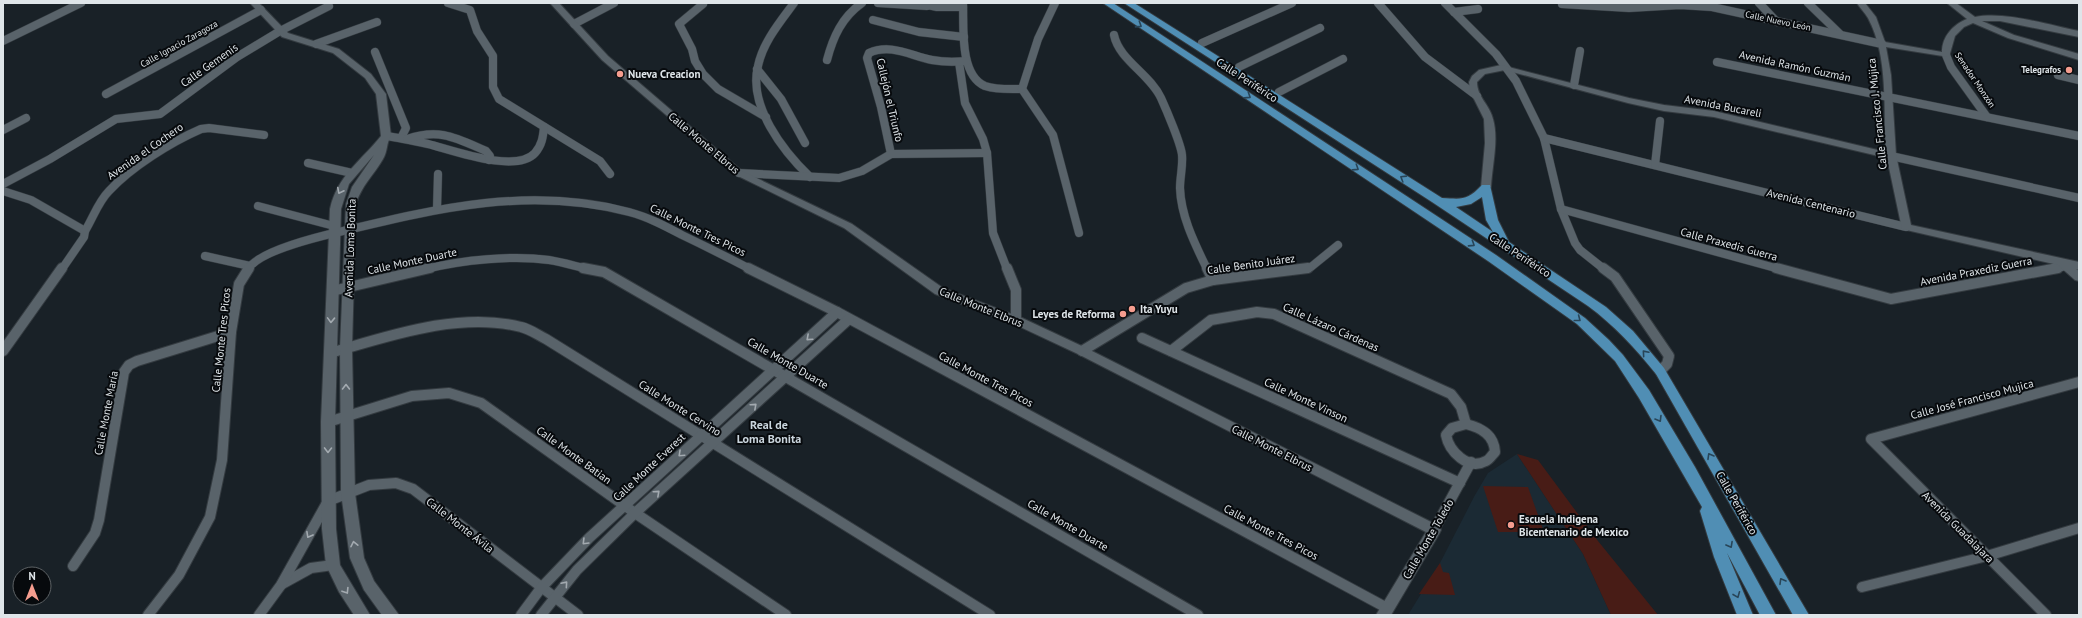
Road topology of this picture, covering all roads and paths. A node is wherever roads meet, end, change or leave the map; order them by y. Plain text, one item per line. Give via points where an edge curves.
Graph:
1 (81, 3) edge
2 (448, 3) edge
3 (554, 3) edge
4 (614, 3) edge
5 (794, 3) edge
6 (862, 3) edge
7 (878, 3) edge
8 (1055, 3) edge
9 (1107, 3) edge
10 (1128, 3) edge
11 (1292, 3) edge
12 (1378, 3) edge
13 (1445, 3) edge
14 (1759, 3) edge
15 (1808, 3) edge
16 (1861, 3) edge
17 (1951, 3) edge
18 (703, 4) edge
19 (1562, 4) edge
20 (924, 5) edge
21 (963, 5) edge
22 (1710, 5) edge
23 (258, 6) edge
24 (329, 6) dead end
25 (1478, 8) dead end
26 (1454, 12) junction
27 (872, 20) dead end
28 (1972, 20) junction
29 (376, 22) dead end
30 (1777, 22) junction
31 (574, 24) junction
32 (1320, 28) dead end
33 (280, 31) junction
34 (1171, 31) junction
35 (1840, 34) junction
36 (2079, 34) edge
37 (1114, 35) dead end
38 (964, 37) junction
39 (3, 41) edge
40 (1202, 43) junction
41 (316, 44) junction
42 (1882, 44) junction
43 (375, 52) dead end
44 (1580, 52) dead end
45 (1946, 55) junction
46 (2079, 57) edge
47 (1343, 59) dead end
48 (827, 60) dead end
49 (963, 62) junction
50 (1717, 62) dead end
51 (1239, 67) junction
52 (1505, 67) junction
53 (757, 69) junction
54 (2058, 75) dead end
55 (2079, 80) edge
56 (1574, 85) junction
57 (1022, 89) junction
58 (1279, 92) junction
59 (106, 94) dead end
60 (1477, 96) junction
61 (1888, 96) junction
62 (766, 117) junction
63 (1987, 117) junction
64 (26, 118) dead end
65 (1660, 121) dead end
66 (544, 127) junction
67 (1323, 129) junction
68 (3, 130) edge
69 (264, 135) dead end
70 (2079, 136) edge
71 (385, 138) junction
72 (1544, 138) junction
73 (404, 139) junction
74 (805, 143) dead end
75 (987, 153) junction
76 (891, 154) junction
77 (1891, 156) junction
78 (489, 160) junction
79 (308, 163) dead end
80 (1655, 165) junction
81 (352, 173) junction
82 (739, 173) junction
83 (438, 174) dead end
84 (610, 174) dead end
85 (810, 177) junction
86 (3, 184) edge
87 (1486, 187) junction
88 (3, 190) edge
89 (2079, 198) edge
90 (1436, 199) junction
91 (258, 206) dead end
92 (437, 209) junction
93 (1561, 209) junction
94 (1906, 227) junction
95 (350, 229) junction
96 (334, 230) junction
97 (85, 231) junction
98 (1079, 233) dead end
99 (1338, 245) dead end
100 (1508, 247) junction
101 (206, 256) dead end
102 (2063, 264) junction
103 (250, 266) junction
104 (2079, 266) edge
105 (2079, 277) edge
106 (1213, 280) junction
107 (349, 287) junction
108 (332, 291) junction
109 (1891, 299) joint
110 (837, 312) junction
111 (850, 319) junction
112 (1016, 320) junction
113 (231, 332) junction
114 (1142, 338) dead end
115 (346, 348) junction
116 (1082, 351) junction
117 (1171, 351) junction
118 (3, 352) edge
119 (330, 353) junction
120 (775, 369) junction
121 (1660, 371) junction
122 (787, 376) junction
123 (2079, 382) edge
124 (346, 417) junction
125 (328, 422) junction
126 (1466, 424) junction
127 (701, 435) junction
128 (1871, 439) joint
129 (713, 443) junction
130 (1472, 462) junction
131 (1460, 483) junction
132 (1702, 492) junction
133 (348, 493) junction
134 (328, 501) junction
135 (625, 506) junction
136 (635, 514) junction
137 (2079, 528) edge
138 (1434, 530) junction
139 (1987, 556) junction
140 (333, 565) junction
141 (73, 566) dead end
142 (281, 585) junction
143 (1862, 587) dead end
144 (541, 588) junction
145 (554, 597) junction
146 (1385, 612) edge
147 (148, 615) edge
148 (259, 615) edge
149 (362, 615) edge
150 (391, 615) edge
151 (521, 615) edge
152 (541, 615) edge
153 (578, 615) edge
154 (786, 615) edge
155 (990, 615) edge
156 (1198, 615) edge
157 (1745, 615) edge
158 (1768, 615) edge
159 (1801, 615) edge
160 (2046, 615) edge

1 - 39 street
2 - 66 street via 470,10 477,31 493,56 493,87 496,95
3 - 31 street, Calle Monte Elbrus
4 - 31 street
5 - 53 street via 769,39
6 - 48 street via 853,9 840,27
7 - 20 street
8 - 57 street via 1038,40
9 -> 132 highway, Calle Periférico via 1492,258 1581,321 1632,374
10 - 34 highway, Calle Periférico
11 - 40 street
12 - 60 street via 1425,57
13 - 26 street
14 - 30 street
15 - 35 street
16 - 42 street, Calle Francisco J. Mújica via 1870,14
17 - 28 street
18 - 62 street via 679,24 690,43 698,68 718,89
19 - 22 street, Calle Nuevo León via 1609,7
20 - 21 street
21 - 38 street
22 - 30 street, Calle Nuevo León
23 - 33 main road
23 - 59 street, Calle Ignacio Zaragoza
24 - 33 street, Calle Gemenis
25 - 26 street
26 - 52 street via 1483,40
27 - 38 street via 919,32
28 - 36 street via 1997,18
28 - 45 street, Senador Monzón via 1948,38 1945,45
28 - 46 street
29 - 41 street
30 - 35 street, Calle Nuevo León
31 - 82 street, Calle Monte Elbrus via 605,58
32 - 51 street
33 - 41 main road
33 - 86 street, Calle Gemenis via 237,57 160,114 153,117 121,117
34 - 40 highway via 1186,34
34 - 67 highway, Calle Periférico
35 - 42 street, Calle Nuevo León
37 - 106 street via 1116,46 1151,82 1160,96 1182,154 1180,189 1192,239
38 - 49 street
40 - 51 highway
41 - 71 main road via 347,58 376,85 381,94
42 - 45 street, Calle Nuevo León
42 - 61 street, Calle Francisco J. Mújica
43 - 73 street via 406,128
44 - 56 street
45 - 63 street, Senador Monzón via 1951,67
47 - 58 street
49 - 57 street via 986,88 1009,91
49 - 75 street via 965,103
49 - 76 street, Callejón el Triunfo via 932,60 886,49 869,53 868,64
50 - 61 street, Avenida Ramón Guzmán
51 - 58 highway
52 - 56 street, Avenida Bucareli
52 - 60 street, Avenida Bucareli via 1481,73 1475,78 1473,83
52 - 72 street via 1516,81
53 - 62 street via 757,88
53 - 74 street via 782,99
54 - 55 street
56 - 77 street, Avenida Bucareli via 1648,104 1714,114
57 - 98 street via 1053,135
58 - 67 highway via 1317,116
60 - 87 street, Avenida Bucareli via 1483,105 1490,128
61 - 63 street, Avenida Ramón Guzmán
61 - 77 street, Calle Francisco J. Mújica
62 - 85 street via 783,150
63 - 70 street, Avenida Ramón Guzmán
64 - 68 street
65 - 80 street
66 - 78 street via 542,145 530,156 515,162
66 - 84 street via 600,161
90 -> 67 highway, Calle Periférico
69 - 97 street, Avenida el Cochero via 209,128 194,131 114,186
71 - 73 street
71 - 81 main road, Avenida Loma Bonita
71 - 95 main road, Avenida Loma Bonita via 383,149 352,194
72 - 80 street, Avenida Centenario
72 - 93 street
73 - 78 street
73 - 78 street via 427,132 441,132 486,151 490,156
75 - 76 street
75 - 112 street via 993,232 1016,290
76 - 85 street via 852,175
77 - 89 street, Avenida Bucareli
77 - 94 street, Calle Francisco J. Mújica
79 - 81 street
80 - 94 street, Avenida Centenario
81 -> 96 main road, Avenida Loma Bonita via 337,196
82 - 85 street
82 - 112 street, Calle Monte Elbrus via 848,226 939,291
83 - 92 street
87 - 90 highway via 1468,203 1454,204
87 - 100 highway via 1495,227
88 - 97 street via 31,200
90 - 100 highway, Calle Periférico
91 - 96 street
92 - 95 street, Calle Monte Tres Picos
92 - 110 street, Calle Monte Tres Picos via 508,200 543,200 574,202 629,212 650,219
93 - 109 street, Calle Praxedis Guerra
93 - 121 street via 1580,250 1616,277 1669,356
94 - 102 street, Avenida Centenario
95 - 96 street, Calle Monte Tres Picos
95 - 107 main road, Avenida Loma Bonita
96 - 103 street, Calle Monte Tres Picos via 279,248
96 - 108 main road, Avenida Loma Bonita
97 - 118 street, Avenida el Cochero via 84,237
99 - 106 street, Calle Benito Juárez via 1310,267
121 -> 100 highway, Calle Periférico via 1635,341 1603,310
101 - 103 street
102 - 104 street, Avenida Centenario
102 - 105 street
102 - 109 street, Avenida Praxediz Guerra
103 - 113 street, Calle Monte Tres Picos via 239,284
106 - 116 street, Calle Benito Juárez via 1186,288
107 - 108 street, Calle Monte Duarte
107 - 115 main road, Avenida Loma Bonita
107 - 120 street, Calle Monte Duarte via 445,264 471,261 523,259 568,263 604,272
108 -> 119 main road, Avenida Loma Bonita
110 - 111 street, Calle Monte Tres Picos
110 -> 120 street, Calle Monte Everest
111 - 122 street
111 - 146 street, Calle Monte Tres Picos
112 - 116 street, Calle Monte Elbrus
113 - 141 street, Calle Monte María via 137,361 129,365 124,372 99,520 90,543
113 - 147 street, Calle Monte Tres Picos via 222,460 210,517 180,575
114 - 117 street, Calle Monte Vinson
115 - 119 street, Calle Monte Cervino
124 -> 115 main road, Avenida Loma Bonita
115 - 127 street, Calle Monte Cervino via 445,323 491,323 522,327
116 - 138 street, Calle Monte Elbrus
117 - 126 street, Calle Lázaro Cárdenas via 1217,318 1257,312 1274,314 1446,391 1457,400
117 - 131 street, Calle Monte Vinson
119 - 125 main road, Avenida Loma Bonita
120 - 122 street, Calle Monte Duarte
120 - 127 street, Calle Monte Everest
159 -> 121 highway, Calle Periférico
129 -> 122 street
122 - 156 street, Calle Monte Duarte
123 - 128 street, Calle José Francisco Mujica
124 - 125 street, Calle Monte Batian
124 - 133 main road, Avenida Loma Bonita
124 - 135 street, Calle Monte Batian via 412,396 449,393 481,403
125 -> 134 main road, Avenida Loma Bonita
126 - 130 street via 1452,427 1445,437 1446,444 1456,456
126 - 130 street via 1488,434 1495,446 1492,457 1487,461
127 - 129 street, Calle Monte Cervino
127 -> 135 street, Calle Monte Everest
128 - 139 street, Avenida Guadalajara
136 -> 129 street
129 - 155 street, Calle Monte Cervino
130 - 131 street, Calle Monte Toledo
131 - 138 street, Calle Monte Toledo
132 -> 157 highway via 1721,557
132 -> 158 highway, Calle Periférico
133 - 134 street, Calle Monte Ávila
133 - 144 street, Calle Monte Ávila via 369,485 385,483 396,483 413,489
150 -> 133 main road, Avenida Loma Bonita via 369,585 357,558
134 - 140 main road, Avenida Loma Bonita via 328,530
134 -> 142 street
135 - 136 street, Calle Monte Batian
135 -> 144 street, Calle Monte Everest via 589,538
145 -> 136 street
136 - 154 street, Calle Monte Batian
137 - 139 street
138 - 146 street, Calle Monte Toledo
139 - 143 street
139 - 160 street, Avenida Guadalajara
140 - 142 street via 311,568
140 -> 149 main road, Avenida Loma Bonita
142 - 148 street
144 - 145 street, Calle Monte Ávila
144 - 151 street, Calle Monte Everest
145 - 152 street
145 - 153 street, Calle Monte Ávila

